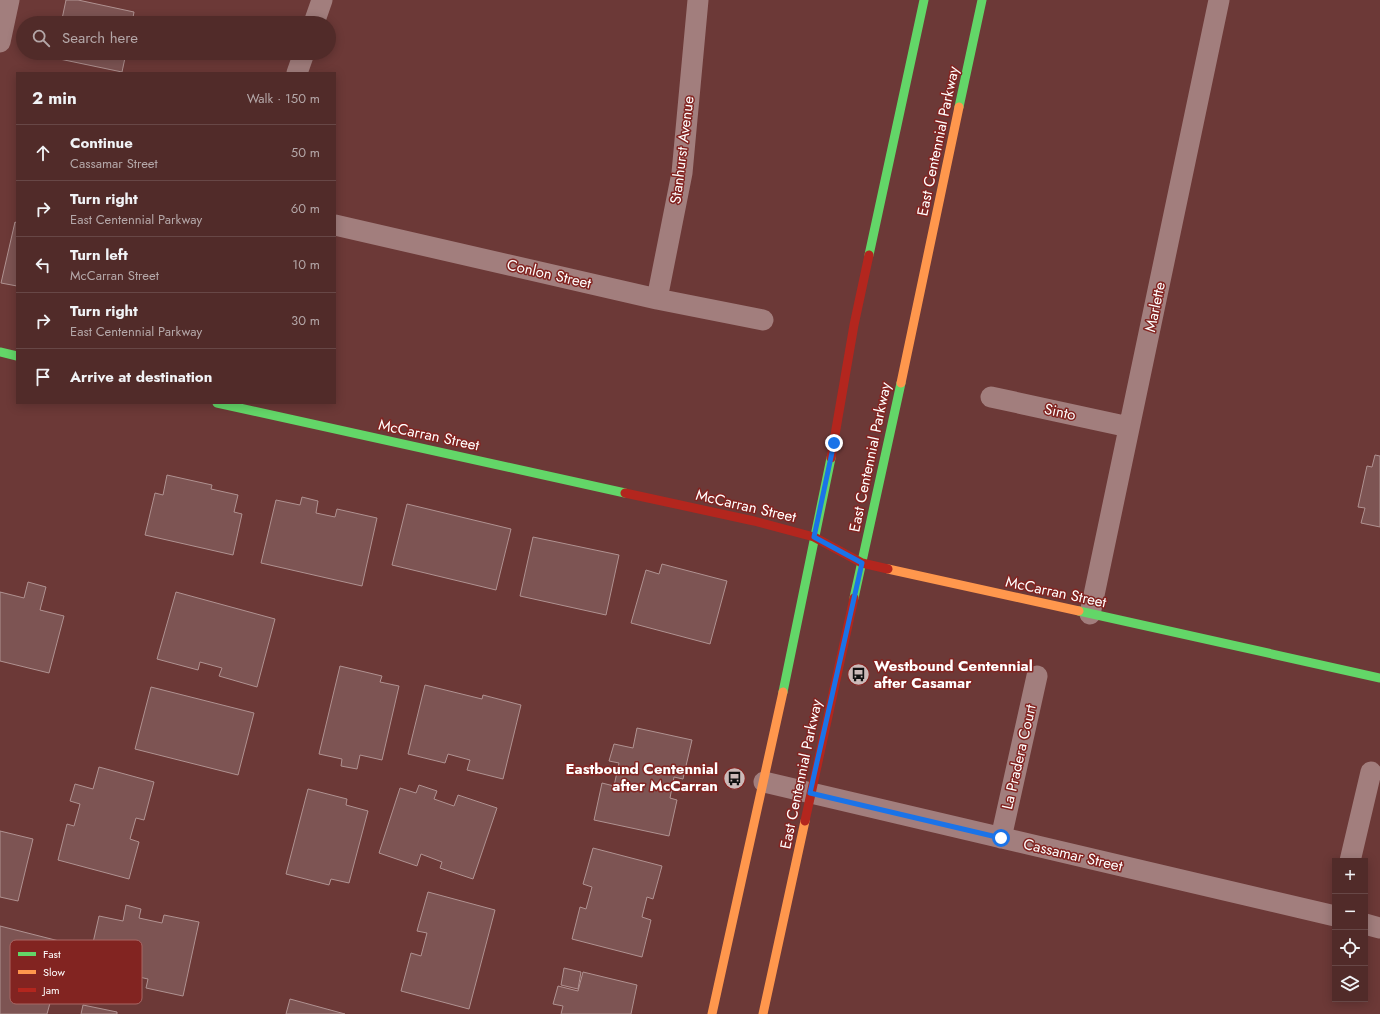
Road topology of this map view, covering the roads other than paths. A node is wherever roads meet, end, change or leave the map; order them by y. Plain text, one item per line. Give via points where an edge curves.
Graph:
1 (9, 0) edge
2 (322, 0) edge
3 (698, 0) edge
4 (924, 0) edge
5 (982, 0) edge
6 (1219, 0) edge
7 (316, 16) edge
8 (0, 42) edge
9 (302, 60) edge
10 (298, 72) edge
11 (336, 225) edge
12 (657, 299) junction
13 (764, 320) dead end
14 (0, 352) edge
15 (16, 356) edge
16 (991, 397) dead end
17 (222, 404) edge
18 (1130, 427) junction
19 (814, 537) junction
20 (862, 563) junction
21 (1090, 614) junction
22 (1037, 676) dead end
23 (1380, 678) edge
24 (1371, 772) dead end
25 (764, 782) junction
26 (810, 793) junction
27 (1001, 838) junction
28 (1351, 858) edge
29 (1332, 915) edge
30 (1368, 925) edge
31 (1380, 928) edge
32 (712, 1014) edge
33 (763, 1014) edge

1 - 8 street
2 - 7 street
3 - 12 street, Stanhurst Avenue via 682,173
4 - 19 main road via 854,325 834,443
5 - 20 main road, East Centennial Parkway
6 - 18 street, Marlette
9 - 10 street
11 - 12 street, Conlon Street
12 - 13 street, Conlon Street
14 - 15 main road
16 - 18 street, Sinto
17 - 19 main road, McCarran Street via 754,521
18 - 21 street, Marlette
19 - 20 main road, McCarran Street
19 - 25 main road
20 - 21 main road, McCarran Street
20 - 26 main road, East Centennial Parkway
21 - 23 main road, McCarran Street
22 - 27 street, La Pradera Court
24 - 28 street
25 - 26 street, Cassamar Street
25 - 32 main road
26 - 27 street, Cassamar Street
26 - 33 main road, East Centennial Parkway
27 - 29 street, Cassamar Street
30 - 31 street

